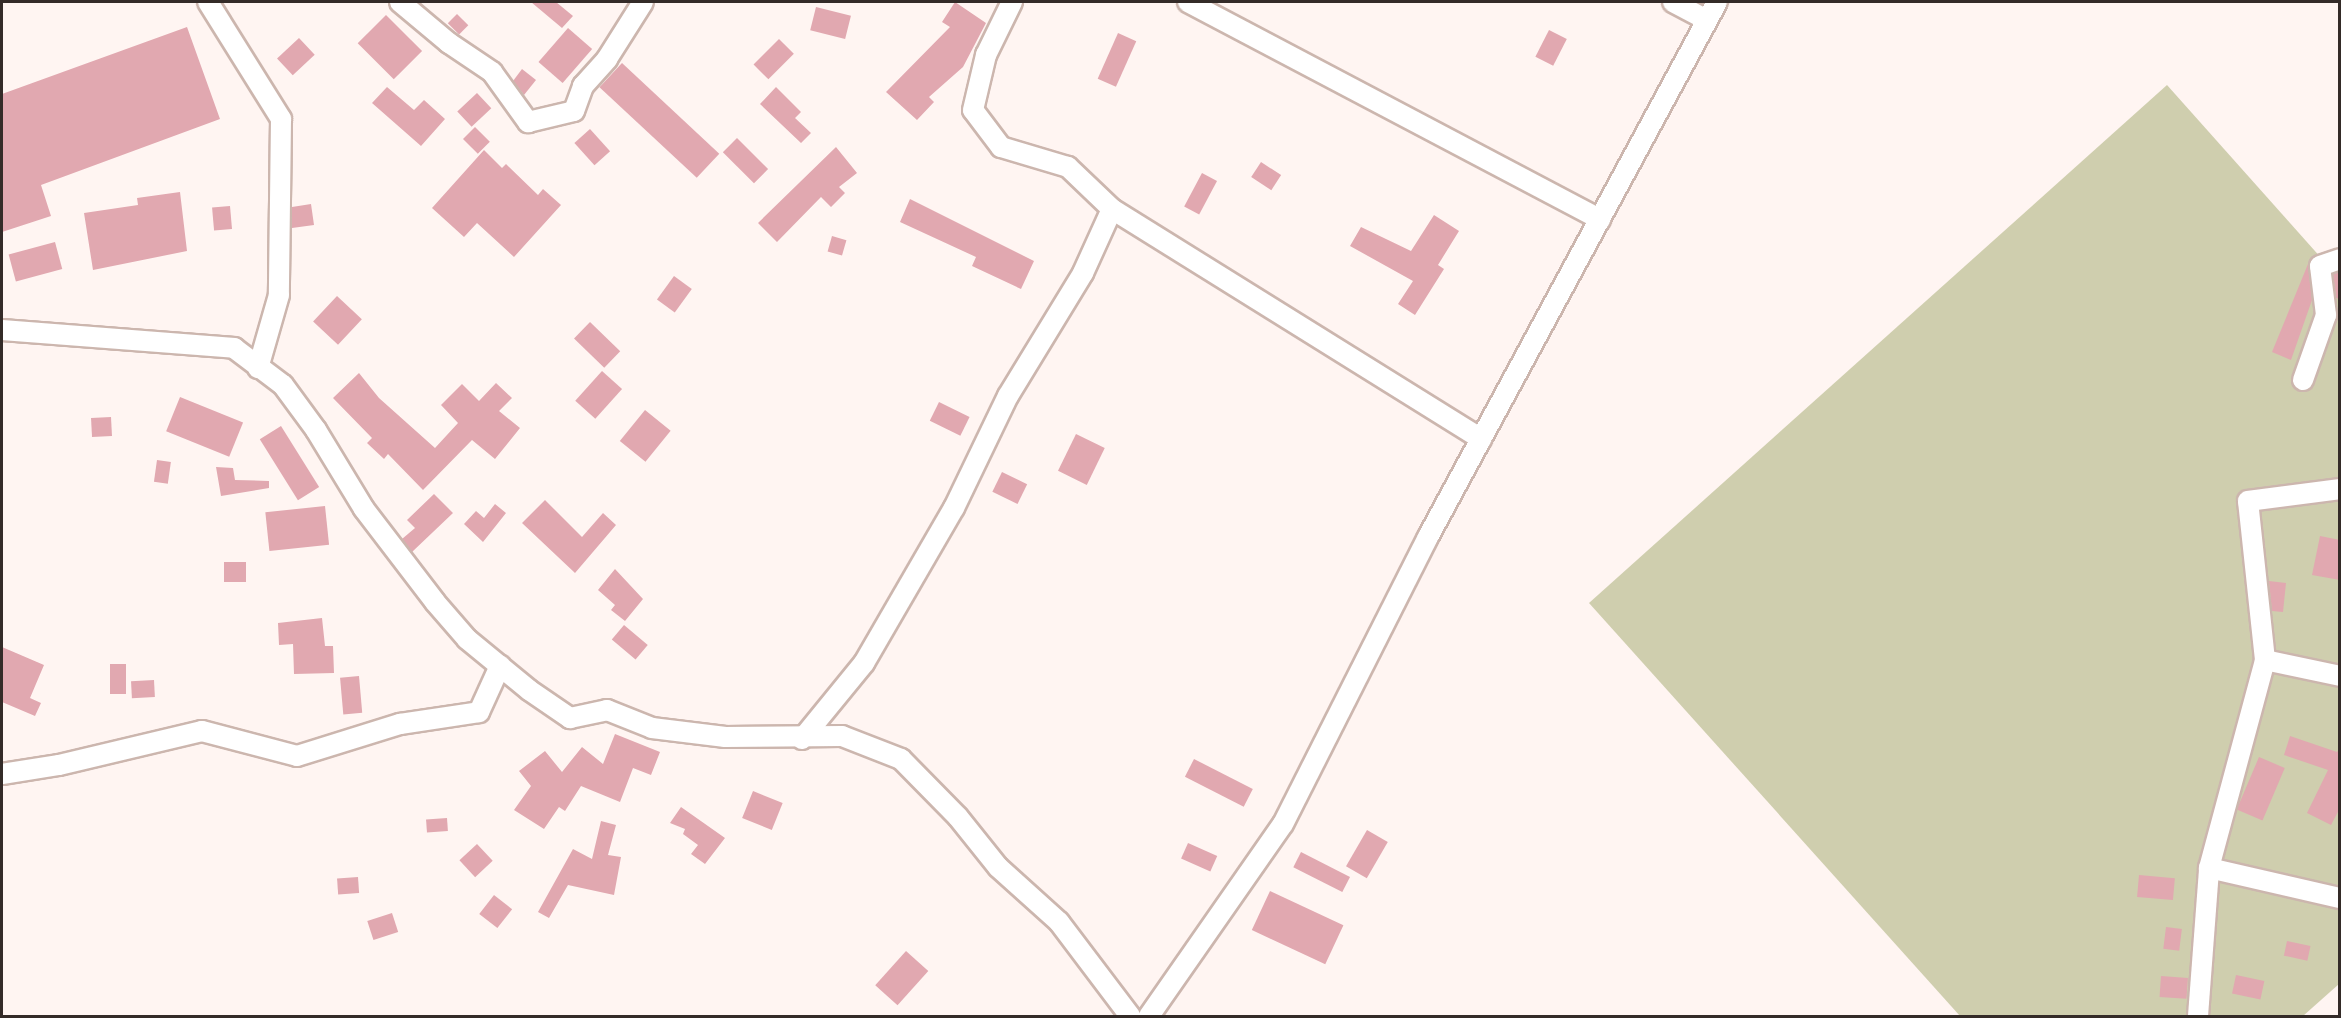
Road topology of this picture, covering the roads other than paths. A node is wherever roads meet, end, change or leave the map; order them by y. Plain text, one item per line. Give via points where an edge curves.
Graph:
1 (208, 2) edge
2 (400, 2) edge
3 (643, 2) edge
4 (1012, 2) edge
5 (1188, 2) edge
6 (1673, 2) edge
7 (1717, 2) edge
8 (1707, 20) junction
9 (1112, 209) junction
10 (1600, 219) junction
11 (2340, 259) edge
12 (2, 330) edge
13 (258, 368) junction
14 (2303, 380) dead end
15 (1481, 439) junction
16 (2340, 489) edge
17 (2265, 660) junction
18 (500, 666) junction
19 (2340, 676) edge
20 (802, 739) junction
21 (2, 774) edge
22 (2209, 868) junction
23 (2340, 898) edge
24 (1130, 1017) edge
25 (1149, 1017) edge
26 (2198, 1017) edge

1 - 13 street via 281,118 279,295
2 - 3 street via 492,72 528,122 574,111 583,86 607,59
4 - 9 street via 986,55 973,110 1001,147 1068,167
5 - 10 street
6 - 8 street
7 - 8 street
8 - 10 street
9 - 15 street
9 - 20 street via 1083,273 1008,396 954,508 864,663
10 - 15 street
11 - 14 street via 2320,266 2326,315
12 - 13 street via 234,348
13 - 18 street via 282,385 316,430 364,509 435,602 467,639
15 - 25 street via 1283,824
16 - 17 street via 2248,501
17 - 19 street
17 - 22 street
18 - 20 street via 570,717 607,710 652,728 725,737
18 - 21 street via 479,712 399,724 297,756 201,731 59,765
20 - 24 street via 842,736 901,759 944,801 998,867 1059,922
22 - 23 street
22 - 26 street

